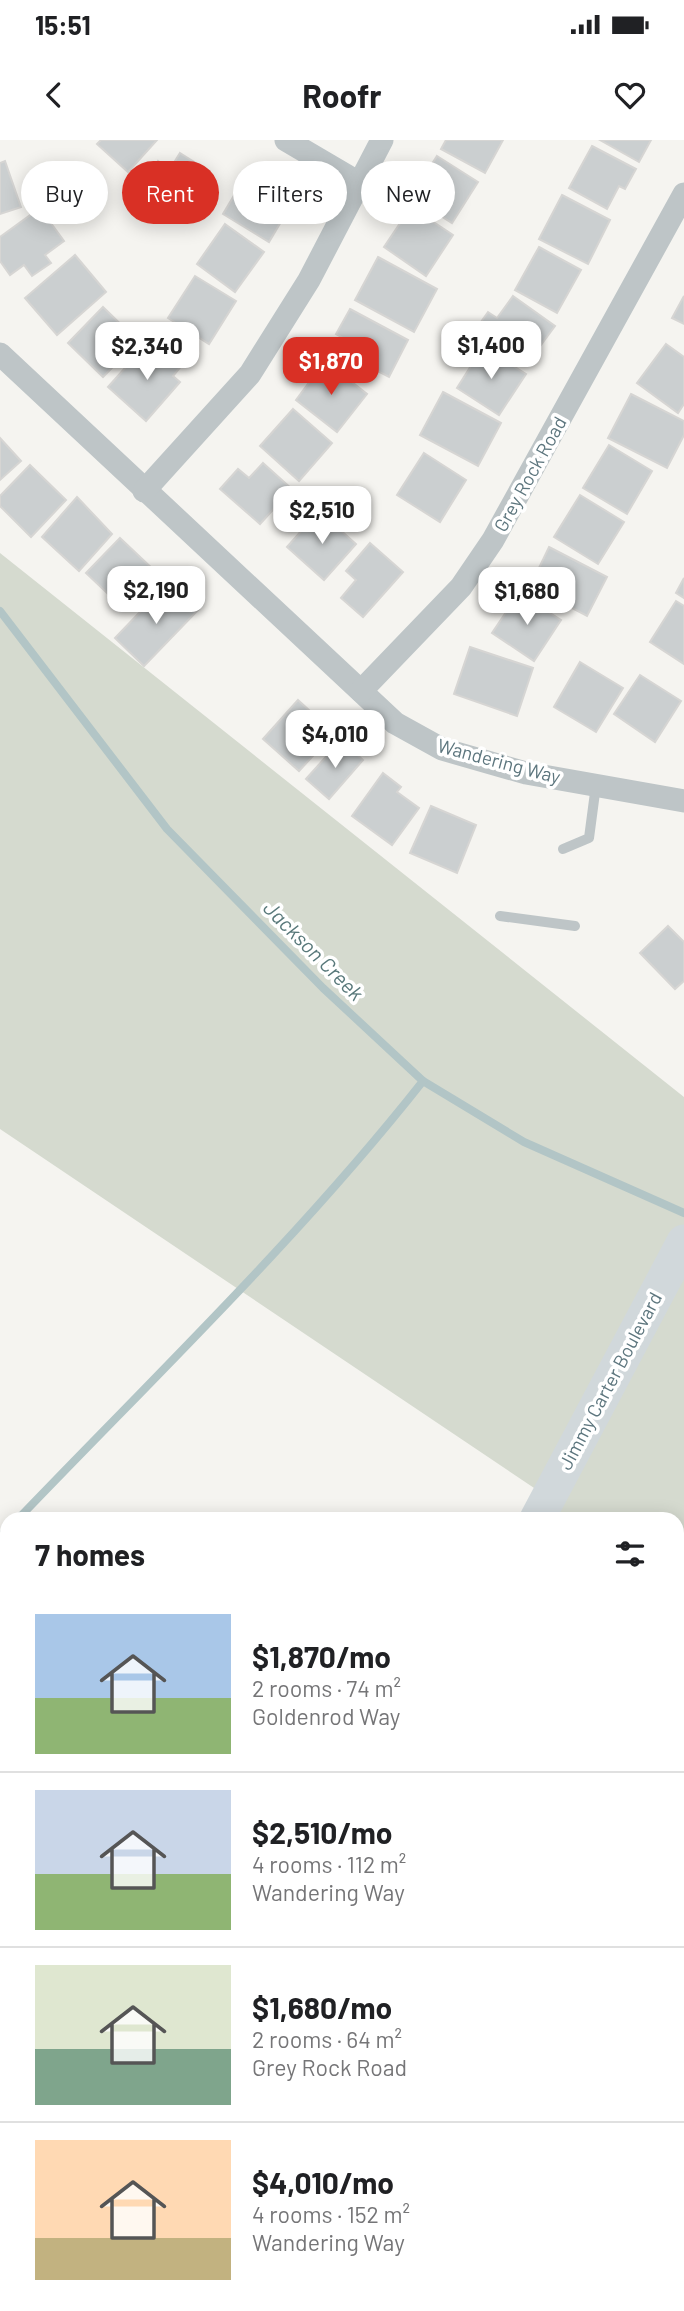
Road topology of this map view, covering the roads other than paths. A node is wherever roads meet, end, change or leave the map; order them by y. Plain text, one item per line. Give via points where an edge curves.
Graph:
1 (286, 140) edge
2 (382, 140) edge
3 (359, 183) junction
4 (684, 194) edge
5 (0, 354) edge
6 (144, 491) junction
7 (361, 691) junction
8 (596, 785) junction
9 (684, 800) edge
10 (563, 849) dead end
11 (500, 916) dead end
12 (575, 926) dead end
13 (684, 1242) edge
14 (541, 1512) edge

1 - 3 street
2 - 3 street
3 - 6 street via 309,280 250,374
4 - 7 street, Grey Rock Road via 493,540 461,587
5 - 6 street, Wandering Way
6 - 7 street, Wandering Way
7 - 8 street, Wandering Way via 395,723 442,749 526,773
8 - 9 street, Wandering Way
8 - 10 lane via 589,838
11 - 12 lane
13 - 14 main road, Jimmy Carter Boulevard

